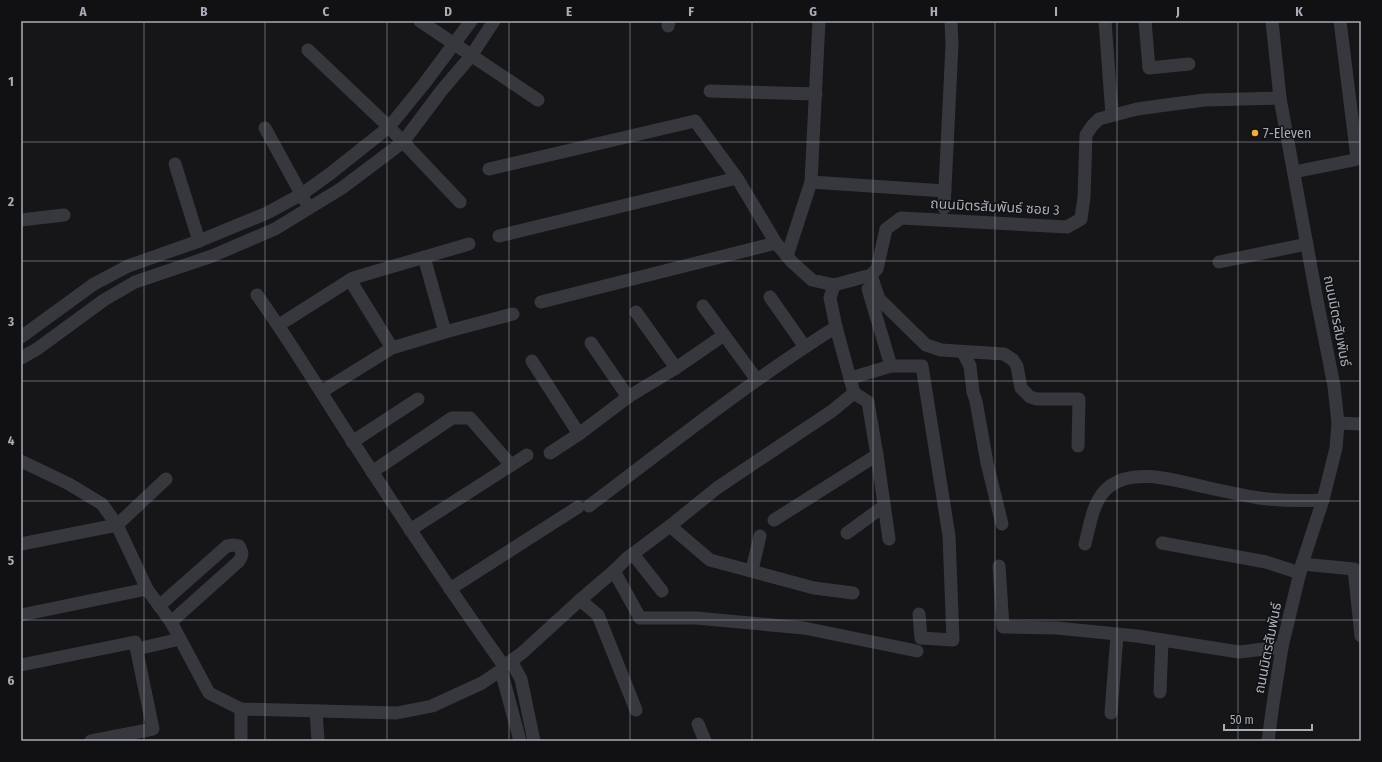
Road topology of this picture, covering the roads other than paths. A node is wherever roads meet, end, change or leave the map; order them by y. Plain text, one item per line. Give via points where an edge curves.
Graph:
1 (420, 21) edge
2 (471, 21) edge
3 (494, 21) edge
4 (819, 21) edge
5 (951, 21) edge
6 (1105, 21) edge
7 (1145, 21) edge
8 (1272, 21) edge
9 (1340, 21) edge
10 (454, 44) junction
11 (308, 50) dead end
12 (471, 56) junction
13 (1188, 64) dead end
14 (710, 92) dead end
15 (816, 94) junction
16 (1280, 98) junction
17 (538, 100) dead end
18 (1112, 115) junction
19 (389, 127) junction
20 (265, 128) dead end
21 (402, 142) junction
22 (1359, 158) edge
23 (175, 164) dead end
24 (489, 169) dead end
25 (1294, 172) junction
26 (737, 178) junction
27 (811, 182) junction
28 (945, 191) junction
29 (302, 194) junction
30 (460, 202) dead end
31 (944, 208) dead end
32 (309, 210) junction
33 (64, 215) dead end
34 (21, 220) edge
35 (499, 236) dead end
36 (199, 241) junction
37 (776, 243) junction
38 (469, 244) dead end
39 (1307, 244) junction
40 (787, 256) junction
41 (424, 257) junction
42 (1219, 262) dead end
43 (867, 276) junction
44 (350, 280) junction
45 (834, 284) junction
46 (257, 294) dead end
47 (770, 297) dead end
48 (541, 302) dead end
49 (703, 306) dead end
50 (636, 312) dead end
51 (513, 314) dead end
52 (279, 325) junction
53 (836, 327) junction
54 (445, 332) junction
55 (724, 335) junction
56 (21, 337) edge
57 (591, 343) dead end
58 (805, 346) junction
59 (392, 348) junction
60 (963, 352) junction
61 (21, 358) edge
62 (532, 361) dead end
63 (891, 366) junction
64 (676, 368) junction
65 (851, 378) junction
66 (757, 380) junction
67 (321, 392) junction
68 (854, 393) junction
69 (628, 397) junction
70 (418, 399) dead end
71 (1338, 423) junction
72 (1361, 424) edge
73 (579, 434) junction
74 (352, 442) junction
75 (1078, 446) dead end
76 (550, 453) dead end
77 (527, 455) dead end
78 (877, 455) junction
79 (21, 461) edge
80 (511, 465) junction
81 (36, 469) junction
82 (21, 472) edge
83 (372, 472) junction
84 (166, 479) dead end
85 (1323, 500) junction
86 (884, 506) junction
87 (774, 520) dead end
88 (1002, 524) dead end
89 (117, 525) junction
90 (670, 526) junction
91 (410, 530) junction
92 (847, 533) dead end
93 (760, 536) dead end
94 (888, 539) dead end
95 (1162, 543) dead end
96 (21, 544) edge
97 (1086, 544) dead end
98 (633, 554) junction
99 (999, 566) dead end
100 (1301, 568) junction
101 (752, 570) junction
102 (614, 571) junction
103 (1359, 586) edge
104 (147, 589) junction
105 (450, 589) junction
106 (662, 591) dead end
107 (854, 593) dead end
108 (580, 600) junction
109 (159, 606) junction
110 (21, 614) edge
111 (919, 614) dead end
112 (175, 631) junction
113 (1117, 635) junction
114 (1361, 636) edge
115 (1162, 640) junction
116 (136, 646) junction
117 (1282, 647) junction
118 (916, 651) dead end
119 (21, 665) edge
120 (506, 666) junction
121 (1160, 692) dead end
122 (241, 709) junction
123 (636, 710) dead end
124 (316, 711) junction
125 (1111, 713) dead end
126 (698, 724) dead end
127 (91, 741) edge
128 (242, 741) edge
129 (318, 741) edge
130 (520, 741) edge
131 (534, 741) edge
132 (705, 741) edge
133 (1268, 741) edge

1 - 10 street
2 - 10 street
3 - 12 street
4 - 15 street
5 - 28 street
6 - 18 street
7 - 13 street via 1150,68
8 - 16 street, ถนนมิตรสัมพันธ์
9 - 22 street via 1350,110
10 - 12 street
10 - 19 street
11 - 19 street
12 - 17 street
12 - 21 street
14 - 15 street
15 - 27 street
16 - 18 street, ถนนมิตรสัมพันธ์ ซอย 3 via 1205,100
16 - 25 street, ถนนมิตรสัมพันธ์
18 - 43 street, ถนนมิตรสัมพันธ์ ซอย 3 via 1100,119 1086,135 1081,219 1067,227 901,218 886,229 877,269
19 - 21 street
19 - 29 street
20 - 29 street
21 - 30 street
21 - 32 street
22 - 25 street
23 - 36 street
24 - 26 street via 695,121
25 - 39 street, ถนนมิตรสัมพันธ์
26 - 35 street
26 - 37 street
27 - 28 street
27 - 40 street
28 - 31 street
29 - 32 street
29 - 36 street via 267,213
32 - 61 street via 275,229 212,256 136,282 104,300
33 - 34 street
36 - 56 street via 128,266 94,284
37 - 40 street
37 - 48 street
38 - 41 street
39 - 42 street
39 - 71 street, ถนนมิตรสัมพันธ์ via 1334,386
40 - 45 street via 812,280
41 - 44 street
41 - 54 street
43 - 45 street
43 - 60 street via 879,299 919,340 941,350
43 - 63 street
44 - 52 street
44 - 59 street
45 - 53 street via 830,298
46 - 52 street
47 - 58 street
49 - 55 street
50 - 64 street
51 - 54 street
52 - 67 street
53 - 58 street
53 - 65 street
54 - 59 street
55 - 64 street
55 - 66 street
57 - 69 street
58 - 66 street
59 - 67 street
60 - 75 street via 998,353 1009,356 1016,366 1021,388 1030,397 1079,399
60 - 88 street via 970,366 987,463
62 - 73 street
63 - 65 street
63 - 111 street via 922,366 949,536 953,640 922,638
64 - 69 street
65 - 68 street
66 - 105 street via 584,506
67 - 74 street
68 - 78 street via 868,402
68 - 90 street via 832,411 717,488
69 - 73 street
70 - 74 street
71 - 72 street
71 - 85 street, ถนนมิตรสัมพันธ์ via 1336,448
73 - 76 street
74 - 83 street
77 - 80 street
78 - 86 street
78 - 87 street
79 - 81 street
80 - 83 street via 470,418 452,418
80 - 91 street
81 - 82 street
81 - 89 street via 69,484 102,504
83 - 91 street
84 - 89 street
85 - 97 street via 1286,501 1258,498 1150,476 1123,479 1109,486 1100,497
85 - 100 street, ถนนมิตรสัมพันธ์
86 - 92 street
86 - 94 street
89 - 96 street
89 - 104 street
90 - 98 street
90 - 101 street via 710,560
91 - 105 street
93 - 101 street
95 - 100 street
98 - 102 street
98 - 106 street
99 - 113 street via 1003,627 1057,628
100 - 103 street via 1354,568
100 - 117 street, ถนนมิตรสัมพันธ์
101 - 107 street via 814,588
102 - 108 street
102 - 118 street via 640,618 696,618 804,628
103 - 114 street
104 - 109 street
104 - 110 street
105 - 120 street
108 - 120 street
108 - 123 street via 598,615
109 - 112 street
109 - 112 street via 227,546 239,546 242,557
112 - 116 street
112 - 122 street via 209,692
113 - 115 street
113 - 125 street
115 - 117 street via 1239,652
115 - 121 street
116 - 119 street
116 - 127 street via 154,729
117 - 133 street, ถนนมิตรสัมพันธ์
120 - 124 street via 482,683 432,706 397,713
120 - 130 street
120 - 131 street via 522,679
122 - 124 street
122 - 128 street
124 - 129 street
126 - 132 street

